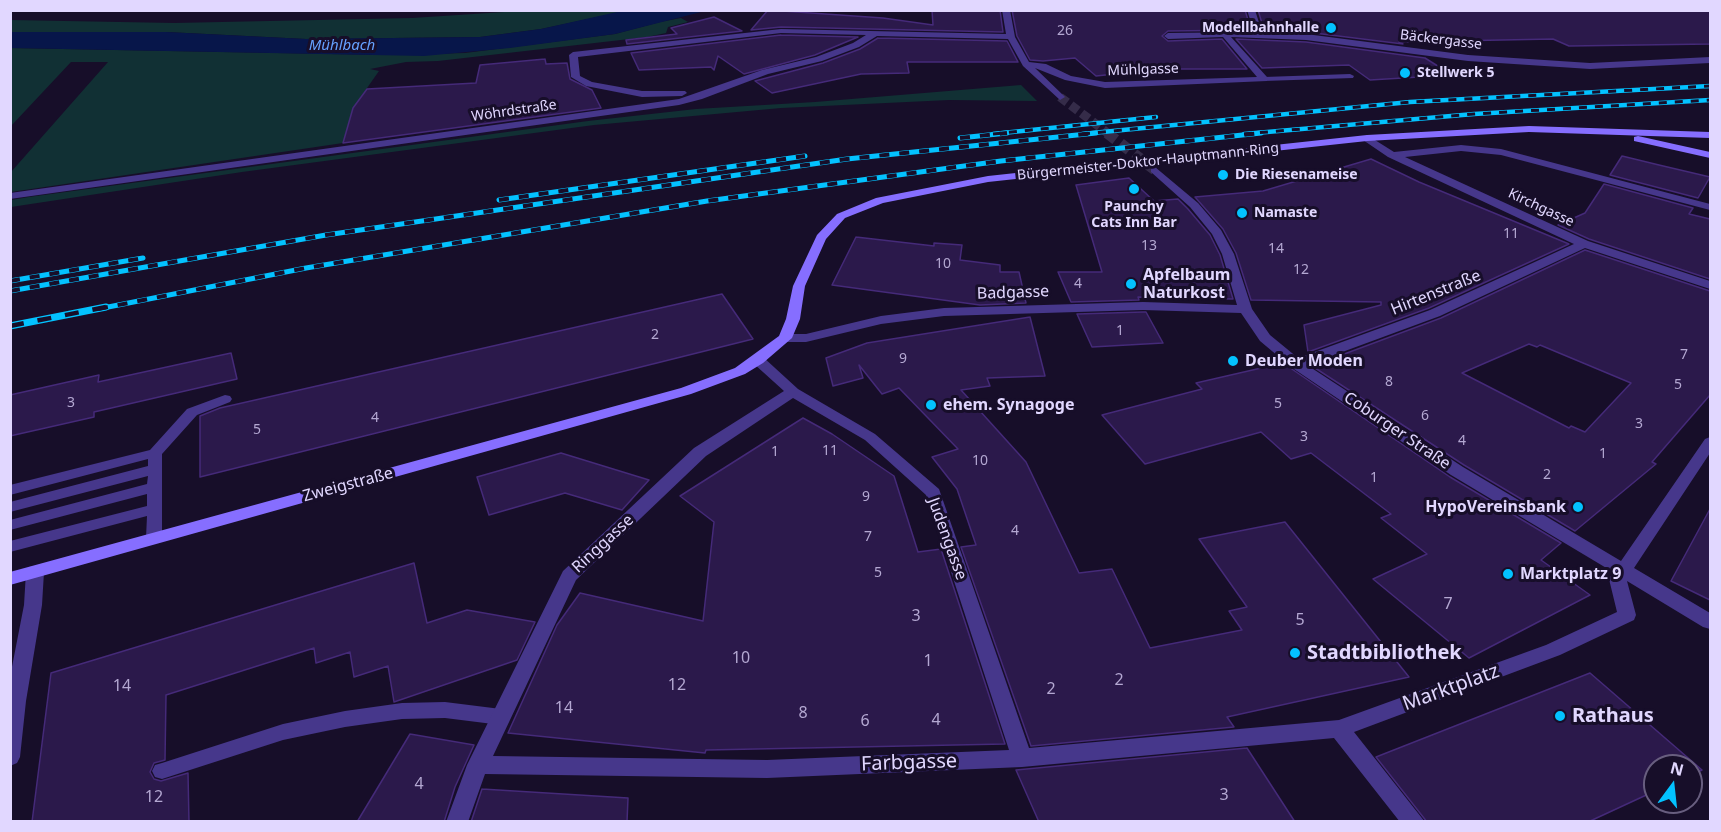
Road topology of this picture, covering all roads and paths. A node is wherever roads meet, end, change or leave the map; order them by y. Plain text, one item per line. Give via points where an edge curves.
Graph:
1 (1006, 10) edge
2 (1251, 10) edge
3 (875, 33) junction
4 (1259, 34) junction
5 (1225, 35) junction
6 (1168, 36) dead end
7 (1011, 37) junction
8 (1710, 60) edge
9 (1026, 64) junction
10 (1350, 76) dead end
11 (1264, 79) junction
12 (715, 92) junction
13 (1060, 97) tunnel mouth
14 (1591, 130) junction
15 (1710, 135) edge
16 (1366, 138) junction
17 (1392, 155) junction
18 (1710, 155) edge
19 (1155, 170) tunnel mouth
20 (10, 196) edge
21 (1710, 207) edge
22 (1584, 244) junction
23 (1710, 285) edge
24 (1245, 309) junction
25 (785, 338) junction
26 (758, 360) junction
27 (1296, 364) junction
28 (793, 392) junction
29 (225, 399) dead end
30 (1710, 442) edge
31 (155, 453) junction
32 (155, 469) junction
33 (155, 487) junction
34 (10, 490) edge
35 (10, 507) edge
36 (155, 510) junction
37 (10, 525) edge
38 (154, 538) junction
39 (10, 548) edge
40 (35, 572) junction
41 (1625, 572) junction
42 (10, 579) edge
43 (1710, 622) edge
44 (501, 717) junction
45 (1339, 729) junction
46 (10, 757) edge
47 (1022, 758) junction
48 (478, 765) junction
49 (162, 771) dead end
50 (457, 822) edge
51 (1414, 822) edge

1 - 7 street
2 - 4 street
3 - 7 street
3 - 12 street, Wöhrdstraße via 819,59 765,72
3 - 12 street via 781,31 573,55 576,77 589,84 642,94
4 - 5 street, Bäckergasse
4 - 8 street, Bäckergasse via 1468,58 1590,66
5 - 6 street, Bäckergasse
5 - 11 street
7 - 9 street
9 - 11 street, Mühlgasse via 1043,66 1068,78 1105,84
9 - 13 street
10 - 11 lane
12 - 20 street, Wöhrdstraße via 680,102
14 - 15 street, Bürgermeister-Doktor-Hauptmann-Ring
14 - 16 street, Bürgermeister-Doktor-Hauptmann-Ring via 1487,130
14 - 18 street
16 - 17 street, Kirchgasse
16 - 25 street, Bürgermeister-Doktor-Hauptmann-Ring via 988,179 880,200 841,216 820,238 799,286
17 - 21 street via 1461,148 1501,152
17 - 22 street, Kirchgasse
19 - 24 street, Coburger Straße via 1194,205 1217,233 1228,254
22 - 23 street, Kirchgasse
22 - 27 street, Hirtenstraße via 1435,313
24 - 25 street, Badgasse via 1143,306 944,312 881,320 806,338
24 - 27 street, Coburger Straße via 1265,338
25 - 26 street
26 - 28 street, Judengasse
26 - 38 street, Zweigstraße via 686,391
27 - 41 street, Coburger Straße via 1457,471
28 - 44 street, Ringgasse via 700,452 569,576
28 - 47 street, Judengasse via 870,437 933,494
29 - 31 lane via 192,412
30 - 41 street
31 - 32 lane
31 - 34 lane
32 - 33 lane
32 - 35 lane
33 - 36 lane
33 - 37 lane
36 - 38 lane
36 - 39 lane
38 - 40 street, Zweigstraße
40 - 42 street, Zweigstraße
40 - 46 street
41 - 43 street, Coburger Straße
41 - 45 street, Marktplatz via 1618,579 1627,615 1553,650
44 - 48 street, Ringgasse
44 - 49 lane via 445,710 345,719 283,732
45 - 47 street, Farbgasse
45 - 51 street
47 - 48 street, Farbgasse via 767,769
48 - 50 street, Ringgasse

